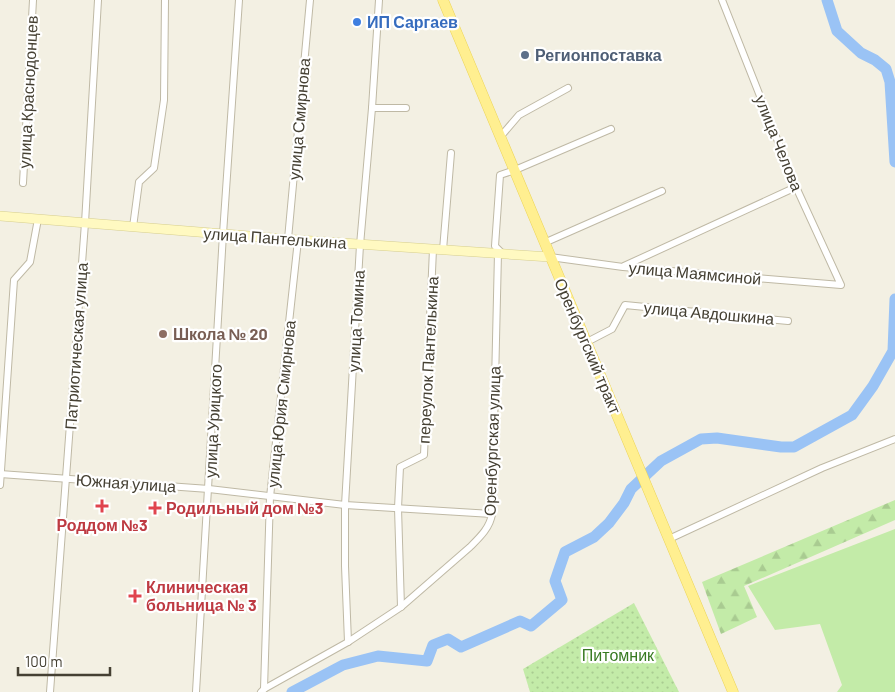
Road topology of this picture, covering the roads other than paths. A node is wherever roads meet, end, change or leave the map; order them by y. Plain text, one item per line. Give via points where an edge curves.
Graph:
1 (33, 0) edge
2 (98, 0) edge
3 (165, 0) edge
4 (239, 0) edge
5 (310, 0) edge
6 (379, 0) edge
7 (445, 0) edge
8 (722, 0) edge
9 (568, 88) dead end
10 (372, 108) junction
11 (406, 108) dead end
12 (611, 129) dead end
13 (501, 136) junction
14 (451, 153) dead end
15 (515, 170) junction
16 (23, 184) dead end
17 (796, 187) junction
18 (662, 191) dead end
19 (0, 216) edge
20 (38, 219) junction
21 (85, 223) junction
22 (133, 227) junction
23 (223, 234) junction
24 (288, 239) junction
25 (298, 240) junction
26 (544, 243) junction
27 (360, 245) junction
28 (433, 249) junction
29 (443, 250) junction
30 (500, 254) junction
31 (550, 257) junction
32 (623, 267) junction
33 (841, 284) joint
34 (788, 321) dead end
35 (587, 342) junction
36 (895, 439) edge
37 (0, 474) edge
38 (66, 479) junction
39 (0, 485) edge
40 (209, 489) junction
41 (270, 497) junction
42 (345, 505) junction
43 (398, 508) junction
44 (492, 514) junction
45 (670, 539) junction
46 (401, 607) junction
47 (348, 642) junction
48 (263, 690) edge
49 (50, 692) edge
50 (196, 692) edge
51 (733, 692) edge

1 - 16 street, улица Краснодонцев
2 - 21 street, Патриотическая улица
3 - 22 street via 164,100 154,168 139,182
4 - 23 street, улица Урицкого
5 - 24 street, улица Смирнова
6 - 10 street, улица Томина
7 - 13 main road, Оренбургский тракт
8 - 17 street, улица Челова
9 - 13 street via 519,114
10 - 11 street
10 - 27 street, улица Томина
12 - 15 street
13 - 15 main road, Оренбургский тракт
14 - 29 street
15 - 26 main road, Оренбургский тракт
15 - 30 street, Оренбургская улица via 500,175 495,246
17 - 32 street
17 - 33 street, улица Челова
18 - 26 street
19 - 20 main road, улица Пантелькина
20 - 21 main road, улица Пантелькина
20 - 37 street via 30,262 14,280
21 - 22 main road, улица Пантелькина
21 - 38 street, Патриотическая улица
22 - 23 main road, улица Пантелькина
23 - 24 main road, улица Пантелькина
23 - 40 street, улица Урицкого
24 - 25 main road, улица Пантелькина
25 - 27 main road, улица Пантелькина
25 - 41 street, улица Юрия Смирнова
26 - 31 main road, Оренбургский тракт
27 - 28 main road, улица Пантелькина
27 - 42 street, улица Томина
28 - 29 main road, улица Пантелькина
28 - 43 street, переулок Пантелькина via 424,455 400,467
29 - 30 main road, улица Пантелькина
30 - 31 main road, улица Пантелькина
30 - 44 street, Оренбургская улица
31 - 32 street, улица Маямсиной
31 - 35 main road, Оренбургский тракт
32 - 33 street, улица Маямсиной
34 - 35 street, улица Авдошкина via 625,305 612,329
35 - 45 main road, Оренбургский тракт
36 - 45 street via 822,468
37 - 38 street, Южная улица
37 - 39 street
38 - 40 street, Южная улица
38 - 49 street, Патриотическая улица
40 - 41 street, Южная улица
40 - 50 street, улица Урицкого
41 - 42 street, Южная улица
41 - 48 street, улица Юрия Смирнова
42 - 43 street, Южная улица
42 - 47 street, улица Томина
43 - 44 street, Южная улица
43 - 46 street, переулок Пантелькина
44 - 46 street, Оренбургская улица via 479,538
45 - 51 main road, Оренбургский тракт
46 - 47 street, Оренбургская улица
47 - 48 street, Оренбургская улица

